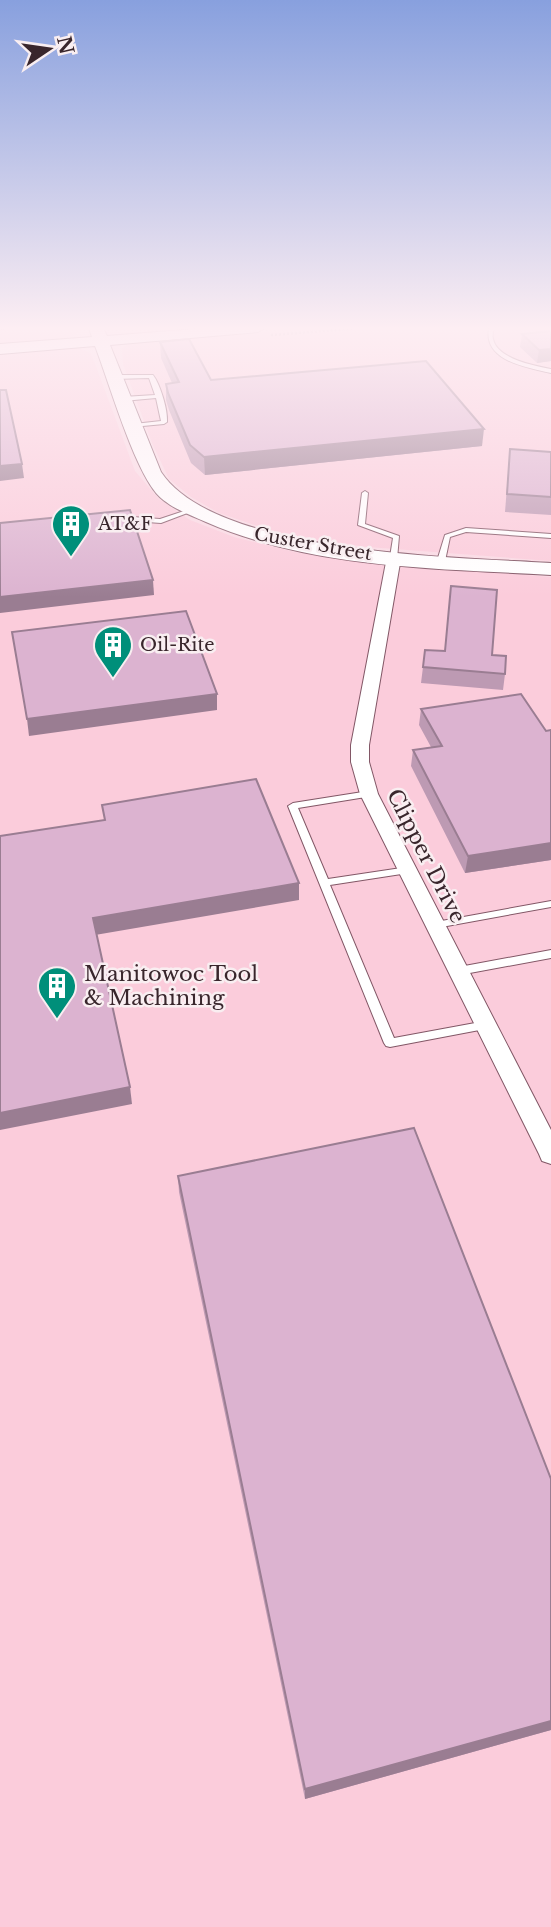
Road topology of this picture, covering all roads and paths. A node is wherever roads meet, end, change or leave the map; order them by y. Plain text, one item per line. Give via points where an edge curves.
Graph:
1 (131, 418) edge
2 (165, 418) edge
3 (134, 426) junction
4 (365, 493) dead end
5 (195, 509) junction
6 (113, 519) edge
7 (551, 536) edge
8 (394, 557) junction
9 (441, 561) junction
10 (551, 569) edge
11 (369, 794) junction
12 (408, 870) junction
13 (325, 883) junction
14 (551, 904) edge
15 (436, 925) junction
16 (551, 954) edge
17 (459, 971) junction
18 (486, 1025) junction
19 (551, 1154) edge

1 - 3 street, Custer Street
2 - 3 lane via 164,422
3 - 5 street, Custer Street via 152,472 165,490
4 - 8 lane via 361,525 397,537
5 - 6 lane via 161,521
5 - 8 street, Custer Street via 263,536
7 - 9 lane via 454,532 447,536
8 - 9 street, Custer Street
8 - 11 street, Clipper Drive via 360,745
9 - 10 street, Custer Street
11 - 12 street, Clipper Drive
11 - 13 lane via 293,806
12 - 13 lane
12 - 15 street, Clipper Drive
13 - 18 lane via 390,1042
14 - 15 lane
15 - 17 street, Clipper Drive
16 - 17 lane
17 - 18 street, Clipper Drive
18 - 19 street, Clipper Drive

